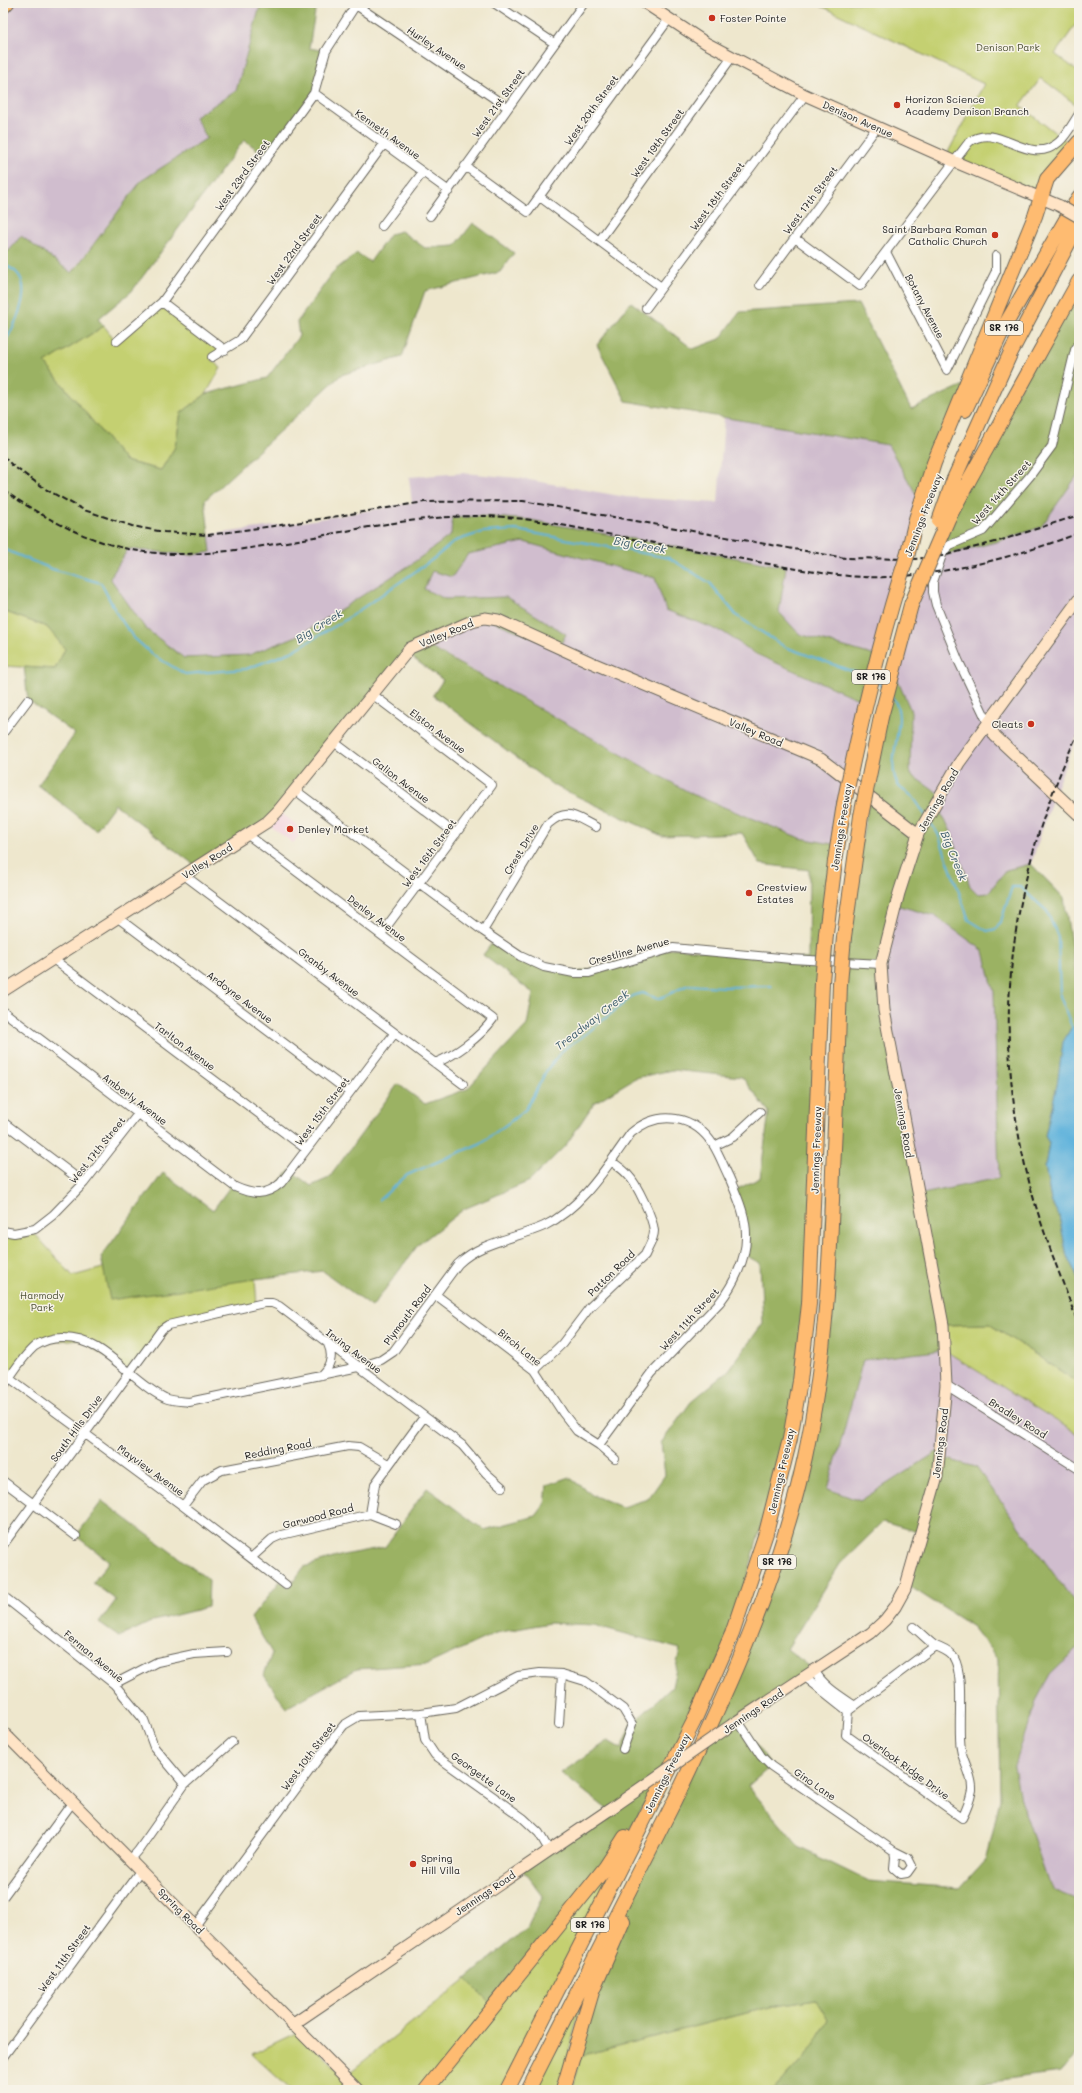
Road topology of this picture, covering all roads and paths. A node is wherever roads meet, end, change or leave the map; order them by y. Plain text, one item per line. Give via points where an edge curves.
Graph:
1 (8, 3) edge
2 (494, 3) edge
3 (584, 3) edge
4 (646, 3) edge
5 (357, 4) edge
6 (3, 8) edge
7 (669, 19) junction
8 (554, 43) junction
9 (732, 57) junction
10 (314, 93) junction
11 (805, 95) junction
12 (507, 107) junction
13 (1079, 114) edge
14 (877, 127) junction
15 (1079, 142) edge
16 (384, 144) junction
17 (953, 161) junction
18 (465, 166) junction
19 (423, 172) junction
20 (449, 191) junction
21 (1040, 196) junction
22 (540, 197) junction
23 (1079, 197) edge
24 (430, 216) dead end
25 (1079, 217) edge
26 (1079, 223) edge
27 (382, 226) dead end
28 (795, 238) junction
29 (599, 241) junction
30 (886, 252) junction
31 (996, 256) dead end
32 (1079, 282) edge
33 (760, 285) dead end
34 (662, 287) junction
35 (162, 302) junction
36 (646, 308) dead end
37 (117, 341) dead end
38 (1079, 343) edge
39 (225, 350) junction
40 (212, 357) dead end
41 (938, 464) junction
42 (1079, 599) edge
43 (911, 605) junction
44 (372, 694) junction
45 (28, 700) dead end
46 (988, 723) junction
47 (3, 733) edge
48 (334, 742) junction
49 (492, 784) joint
50 (295, 790) junction
51 (1079, 815) edge
52 (596, 828) dead end
53 (920, 830) junction
54 (248, 834) junction
55 (456, 834) junction
56 (184, 875) junction
57 (419, 883) junction
58 (118, 918) junction
59 (484, 930) junction
60 (381, 934) junction
61 (53, 959) junction
62 (881, 964) junction
63 (3, 990) edge
64 (3, 1011) edge
65 (394, 1034) junction
66 (435, 1063) junction
67 (463, 1084) dead end
68 (349, 1092) junction
69 (760, 1112) dead end
70 (138, 1114) junction
71 (3, 1122) edge
72 (714, 1146) junction
73 (306, 1149) junction
74 (610, 1161) junction
75 (84, 1184) junction
76 (260, 1194) joint
77 (3, 1231) edge
78 (436, 1295) junction
79 (168, 1325) joint
80 (328, 1344) junction
81 (359, 1367) junction
82 (536, 1370) junction
83 (129, 1372) junction
84 (320, 1375) junction
85 (6, 1376) edge
86 (946, 1385) junction
87 (3, 1387) edge
88 (424, 1416) junction
89 (84, 1434) junction
90 (599, 1445) junction
91 (615, 1459) dead end
92 (388, 1464) junction
93 (1079, 1469) edge
94 (3, 1481) edge
95 (502, 1487) dead end
96 (33, 1504) junction
97 (183, 1506) junction
98 (370, 1514) junction
99 (396, 1524) dead end
100 (76, 1536) dead end
101 (3, 1544) edge
102 (251, 1558) junction
103 (286, 1585) dead end
104 (3, 1596) edge
105 (913, 1627) dead end
106 (935, 1646) junction
107 (227, 1652) dead end
108 (814, 1670) junction
109 (562, 1674) junction
110 (804, 1676) junction
111 (114, 1684) junction
112 (852, 1709) junction
113 (421, 1713) junction
114 (736, 1723) junction
115 (559, 1724) dead end
116 (4, 1735) edge
117 (232, 1742) dead end
118 (622, 1749) dead end
119 (672, 1760) junction
120 (186, 1784) junction
121 (72, 1803) junction
122 (549, 1850) junction
123 (894, 1850) dead end
124 (646, 1859) junction
125 (130, 1860) junction
126 (140, 1871) junction
127 (3, 1897) edge
128 (195, 1926) junction
129 (292, 2025) junction
130 (3, 2057) edge
131 (358, 2090) edge
132 (426, 2090) edge
133 (507, 2090) edge
134 (528, 2090) edge
135 (562, 2090) edge

1 - 6 main road
2 - 8 street
3 - 8 street, West 21st Street
4 - 7 street, Denison Avenue
5 - 10 street, West 23rd Street via 326,51
5 - 12 street, Hurley Avenue
7 - 9 street, Denison Avenue
7 - 22 street, West 20th Street
8 - 12 street, West 21st Street
9 - 11 street, Denison Avenue
9 - 29 street, West 19th Street
10 - 16 street, Kenneth Avenue
10 - 35 street, West 23rd Street
11 - 14 street, Denison Avenue
11 - 34 street, West 18th Street
12 - 18 street, West 21st Street
13 - 17 street via 1059,141 1048,149 1034,150 996,138 978,136 969,142
14 - 17 street, Denison Avenue
14 - 28 street, West 17th Street
15 - 21 highway via 1047,179
16 - 19 street, Kenneth Avenue
16 - 39 street, West 22nd Street via 240,340
17 - 21 street, Denison Avenue
17 - 30 street
18 - 20 street, West 21st Street
18 - 22 street, West 20th Street via 528,212
19 - 20 street, Kenneth Avenue
19 - 27 street
20 - 24 street, West 21st Street
21 - 25 street, Denison Avenue, bridge
21 - 41 highway via 1035,216
22 - 29 street
23 - 41 highway, Jennings Freeway / SR 176 via 1004,327
26 - 43 highway, Jennings Freeway / SR 176, bridge via 1011,352 954,479
28 - 30 street via 860,286
28 - 33 street, West 17th Street
29 - 34 street
30 - 31 street, Botany Avenue via 947,370 996,271
32 - 43 highway, bridge via 948,519
34 - 36 street, West 18th Street
35 - 37 street, West 23rd Street
35 - 39 street
38 - 46 street, West 14th Street via 1072,360 1052,446 1030,476 982,531 950,545 943,552 933,582 933,592 959,662
39 - 40 street, West 22nd Street
41 - 119 highway, Jennings Freeway / SR 176, bridge via 916,519 869,683 835,861 822,982 809,1304 790,1439 766,1533 742,1606 694,1721
42 - 46 street, Jennings Road
43 - 124 highway, Jennings Freeway / SR 176, bridge via 877,732 861,816 844,937 840,984 831,1257 816,1397 805,1459 777,1563 737,1670
44 - 48 street, Valley Road
44 - 49 street, Elston Avenue
44 - 53 street, Valley Road via 410,648 472,621 485,618 498,620 590,662 821,759
45 - 47 street
46 - 51 street via 995,736
46 - 53 street, Jennings Road via 958,763
48 - 50 street, Valley Road
48 - 55 street, Galion Avenue
49 - 55 street, West 16th Street
50 - 54 street, Valley Road via 277,812
50 - 57 street, Crestline Avenue
52 - 59 street, Crest Drive via 571,815 558,815 548,824
53 - 62 street, Jennings Road via 898,893
54 - 56 street, Valley Road
54 - 60 street, Denley Avenue
55 - 57 street, West 16th Street
56 - 58 street, Valley Road
56 - 65 street, Granby Avenue
57 - 59 street, Crestline Avenue
57 - 60 street, West 16th Street
58 - 61 street, Valley Road
58 - 68 street, Ardoyne Avenue
59 - 62 street, Crestline Avenue via 520,956 544,967 574,973 589,972 673,948
60 - 66 street, Denley Avenue via 493,1019 480,1034 444,1060
61 - 63 street, Valley Road
61 - 73 street, Tarlton Avenue
62 - 86 street, Jennings Road via 884,1010 943,1325
64 - 70 street, Amberly Avenue
65 - 66 street, Granby Avenue
65 - 68 street, West 15th Street
66 - 67 street, Granby Avenue
68 - 73 street, West 15th Street
69 - 72 street via 733,1137
70 - 75 street, West 17th Street
70 - 76 street, Amberly Avenue via 235,1187
71 - 75 street
72 - 74 street, Plymouth Road via 702,1131 690,1123 678,1118 664,1118 640,1126
72 - 90 street, West 11th Street via 739,1198 744,1219 746,1238 737,1273 730,1290 652,1372
73 - 76 street, West 15th Street via 281,1183 274,1189
74 - 78 street, Plymouth Road via 584,1195 565,1213 545,1226 472,1252 458,1264
74 - 82 street, Patton Road via 627,1173 632,1180 651,1219 654,1232 650,1244 645,1255 590,1307 562,1344
75 - 77 street, West 17th Street via 35,1229 14,1233
78 - 81 street, Plymouth Road via 393,1352 381,1360
78 - 82 street, Birch Lane
79 - 80 street, Irving Avenue via 272,1303
79 - 83 street, South Hills Drive via 156,1336
80 - 81 street, Irving Avenue
80 - 84 street via 331,1358 327,1369
81 - 84 street, Plymouth Road
81 - 88 street, Irving Avenue
82 - 90 street, Birch Lane via 577,1431
83 - 84 street, Plymouth Road via 164,1398 189,1402
83 - 85 street, Plymouth Road via 94,1344 79,1339 59,1338 34,1347
83 - 89 street, South Hills Drive
85 - 87 street, Plymouth Road
85 - 89 street, Mayview Avenue
86 - 93 street, Bradley Road
86 - 108 street, Jennings Road via 937,1478 905,1589 886,1620 871,1633
88 - 92 street
88 - 95 street, Irving Avenue via 462,1445
89 - 96 street, South Hills Drive
89 - 97 street, Mayview Avenue
90 - 91 street, Birch Lane
92 - 97 street, Redding Road via 359,1447 348,1446 270,1460 222,1470 203,1480
92 - 98 street via 375,1484
94 - 96 street
96 - 100 street
96 - 101 street, South Hills Drive
97 - 102 street, Mayview Avenue
98 - 99 street
98 - 102 street, Garwood Road via 281,1535 272,1539
102 - 103 street, Mayview Avenue
104 - 111 street, Ferman Avenue
105 - 106 street
106 - 112 street
106 - 112 street, Overlook Ridge Drive via 944,1648 954,1659 960,1682 960,1745 962,1758 970,1773 972,1788 962,1818 846,1735
107 - 111 street via 194,1654 157,1662
108 - 110 street, Jennings Road
108 - 112 street via 826,1686
109 - 113 street, West 10th Street via 518,1676 456,1708
109 - 115 street
109 - 118 street, West 10th Street via 585,1681 623,1709 632,1724
110 - 112 street
110 - 114 street, Jennings Road
111 - 120 street, Ferman Avenue via 144,1720 154,1747
113 - 122 street, Georgette Lane via 425,1740 435,1755 523,1818 539,1833
113 - 128 street, West 10th Street via 358,1716 344,1725
114 - 122 street, Jennings Road, bridge
114 - 123 street, Gino Lane via 771,1766
116 - 121 street, Spring Road
117 - 120 street
119 - 132 highway via 605,1868
119 - 133 highway, Jennings Freeway / SR 176
120 - 125 street
121 - 125 street, Spring Road
121 - 127 street
122 - 129 street, Jennings Road
124 - 134 highway, Jennings Freeway / SR 176
124 - 135 highway via 625,1918 592,1992
125 - 126 street, Spring Road
126 - 128 street, Spring Road
126 - 130 street, West 11th Street
128 - 129 street, Spring Road
129 - 131 street, Spring Road

